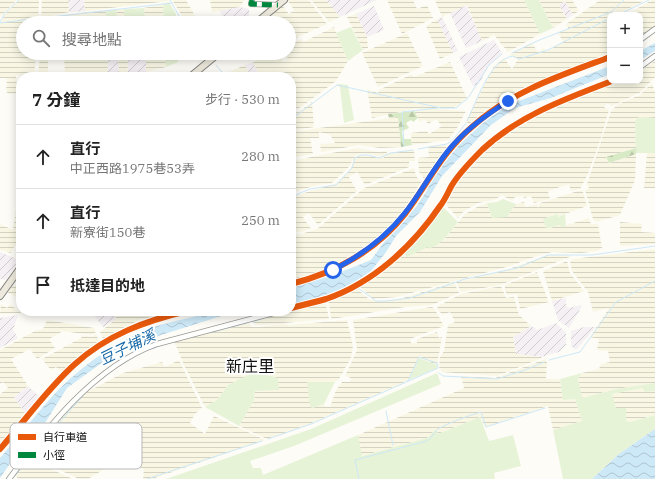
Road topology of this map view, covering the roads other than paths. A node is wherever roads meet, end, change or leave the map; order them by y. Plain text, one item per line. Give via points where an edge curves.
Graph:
1 (252, 0) edge
2 (284, 0) edge
3 (268, 2) edge
4 (278, 5) junction
5 (265, 16) edge
6 (655, 29) edge
7 (643, 38) edge
8 (655, 56) edge
9 (607, 58) edge
10 (211, 60) edge
11 (643, 64) edge
12 (196, 72) edge
13 (607, 83) edge
14 (16, 274) edge
15 (296, 282) edge
16 (0, 296) edge
17 (296, 307) edge
18 (170, 316) edge
19 (262, 316) edge
20 (22, 423) edge
21 (56, 423) edge
22 (10, 437) edge
23 (0, 449) edge
24 (16, 469) edge
25 (8, 479) edge

1 - 3 street via 251,4
2 - 4 main road
3 - 4 street
4 - 5 main road
6 - 7 street
8 - 11 street
9 - 15 street via 541,84 508,101 474,125 454,144 405,214 388,232 366,251 333,270
10 - 12 main road
13 - 17 street via 577,94 519,122 483,149 462,170 441,206 400,254 358,284 327,298
14 - 16 main road
18 - 20 street via 136,326 114,336 87,354 62,376
19 - 21 street via 142,349 114,366 81,393
22 - 23 street
24 - 25 street

